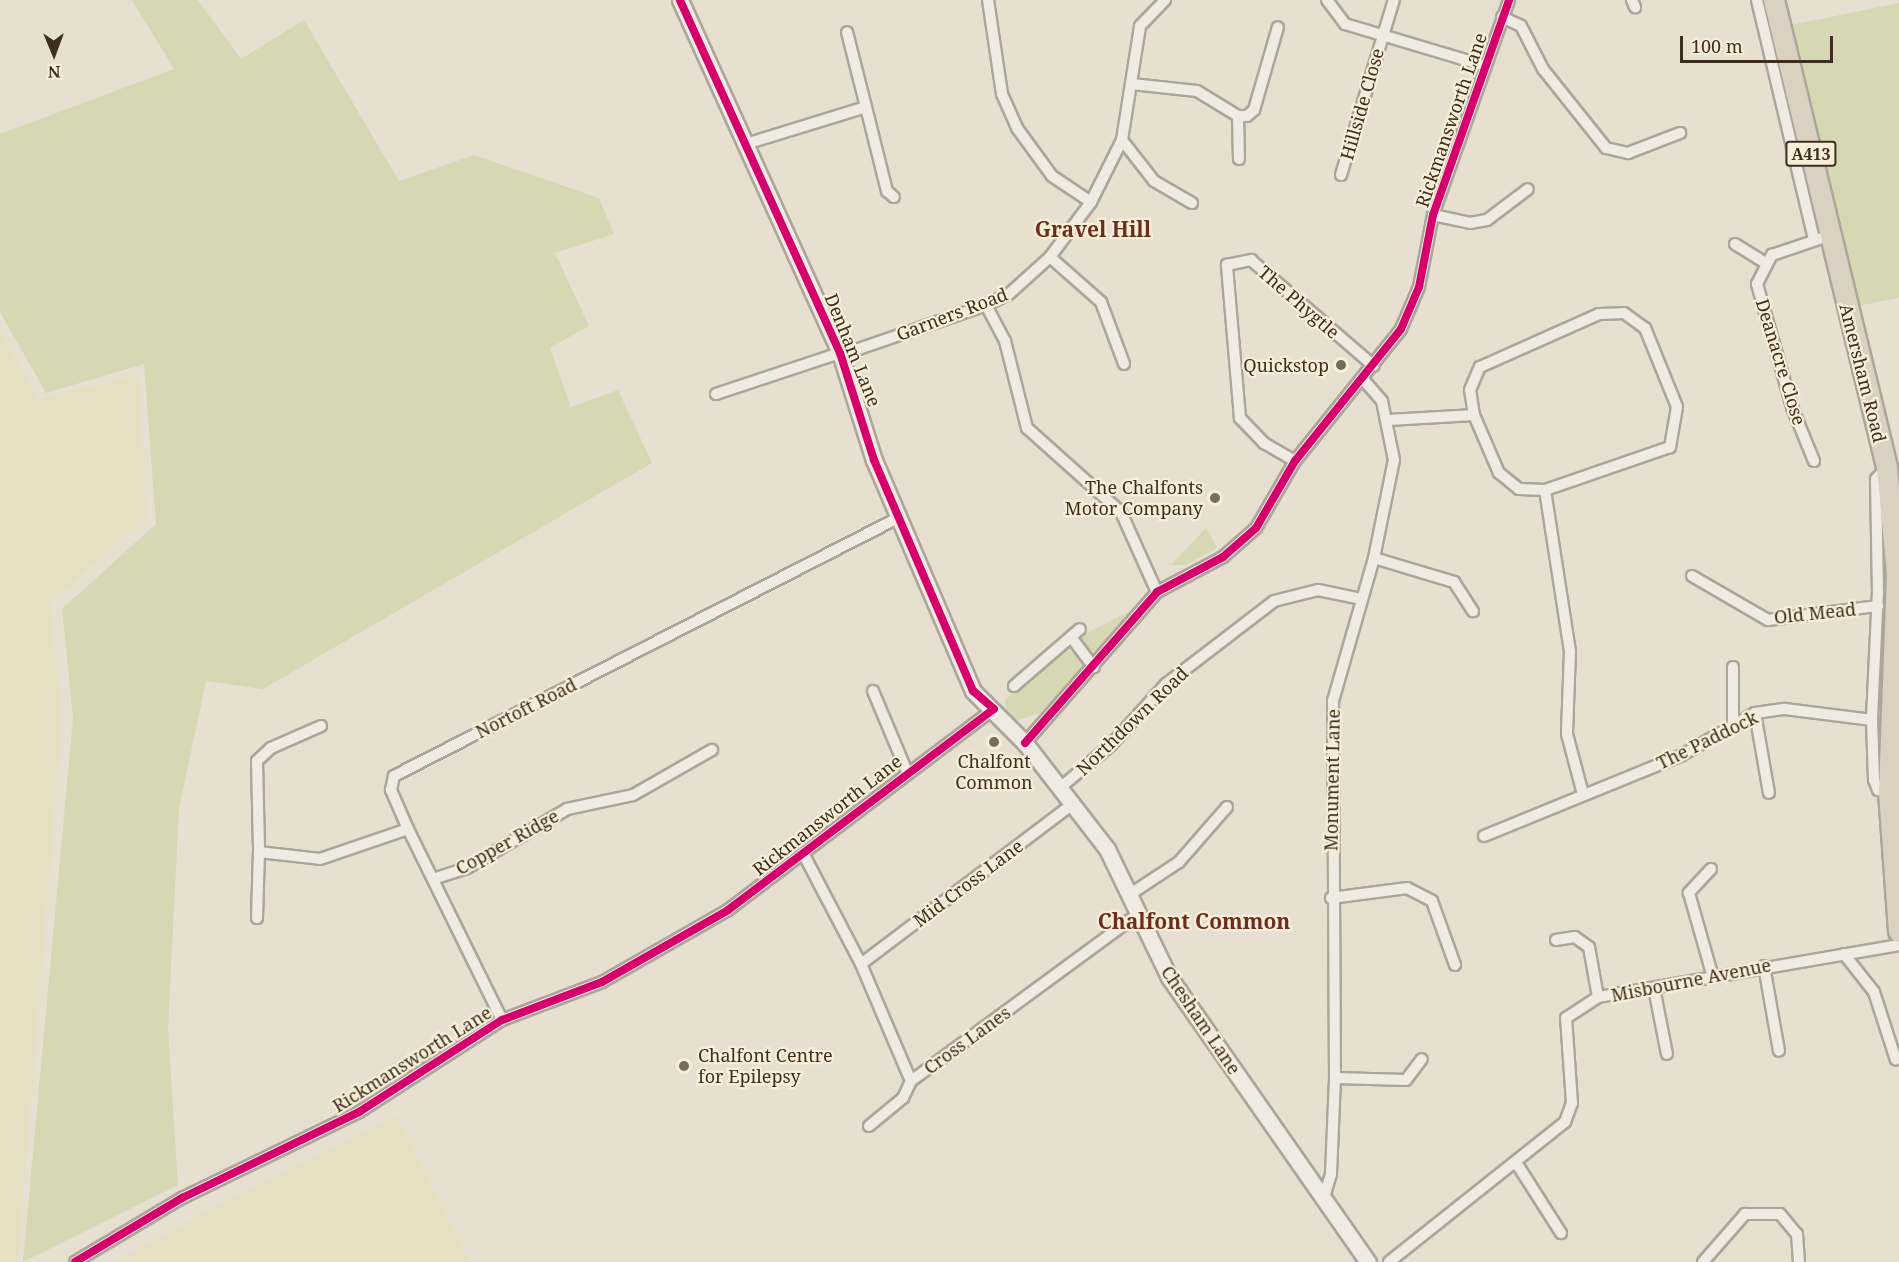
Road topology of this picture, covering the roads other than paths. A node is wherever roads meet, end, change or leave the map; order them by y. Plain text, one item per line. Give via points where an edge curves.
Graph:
1 (680, 0) edge
2 (988, 0) edge
3 (1166, 0) edge
4 (1327, 0) edge
5 (1394, 0) edge
6 (1509, 0) edge
7 (1757, 0) edge
8 (1774, 0) edge
9 (1502, 17) junction
10 (1278, 27) dead end
11 (847, 32) dead end
12 (1382, 33) junction
13 (1486, 66) junction
14 (1132, 84) junction
15 (866, 107) junction
16 (1238, 116) junction
17 (1680, 133) dead end
18 (1122, 140) junction
19 (748, 143) junction
20 (1239, 159) dead end
21 (1341, 175) dead end
22 (1528, 189) dead end
23 (894, 197) dead end
24 (1091, 202) junction
25 (1192, 203) dead end
26 (1433, 215) junction
27 (1823, 237) junction
28 (1735, 244) dead end
29 (1050, 257) junction
30 (1765, 263) junction
31 (986, 305) junction
32 (840, 354) junction
33 (1124, 364) dead end
34 (1374, 366) junction
35 (1363, 379) junction
36 (716, 394) dead end
37 (1474, 415) junction
38 (1389, 420) junction
39 (1295, 461) junction
40 (1814, 461) dead end
41 (1887, 468) junction
42 (1545, 490) junction
43 (897, 518) junction
44 (1897, 548) edge
45 (1374, 558) junction
46 (1692, 576) dead end
47 (1157, 592) junction
48 (1362, 599) junction
49 (1878, 606) junction
50 (1473, 611) dead end
51 (1080, 629) dead end
52 (1071, 637) junction
53 (1094, 667) junction
54 (1733, 667) dead end
55 (1014, 686) dead end
56 (873, 691) dead end
57 (994, 709) junction
58 (1755, 713) junction
59 (1872, 720) junction
60 (1733, 723) junction
61 (321, 726) dead end
62 (1025, 743) junction
63 (712, 750) dead end
64 (906, 772) junction
65 (1061, 787) junction
66 (1889, 792) junction
67 (1769, 793) dead end
68 (1583, 795) junction
69 (1074, 803) junction
70 (1227, 807) dead end
71 (408, 830) junction
72 (1484, 836) dead end
73 (259, 852) junction
74 (803, 853) junction
75 (1711, 869) dead end
76 (433, 879) junction
77 (1132, 893) junction
78 (1331, 898) junction
79 (1140, 913) junction
80 (257, 918) dead end
81 (1899, 932) edge
82 (1556, 940) dead end
83 (1899, 945) edge
84 (1844, 954) junction
85 (861, 963) junction
86 (1455, 965) dead end
87 (1764, 966) junction
88 (1712, 974) junction
89 (1654, 988) junction
90 (1598, 997) junction
91 (502, 1020) junction
92 (1779, 1051) dead end
93 (1667, 1054) dead end
94 (1422, 1059) dead end
95 (1896, 1060) dead end
96 (1335, 1078) junction
97 (911, 1081) junction
98 (869, 1126) dead end
99 (1516, 1164) junction
100 (1324, 1197) junction
101 (1561, 1233) dead end
102 (75, 1262) edge
103 (1368, 1262) edge
104 (1389, 1262) edge
105 (1703, 1262) edge
106 (1799, 1262) edge

1 - 19 street, Denham Lane
2 - 24 street via 1002,94 1017,128 1052,176
3 - 14 street, Garners Road via 1140,26
4 - 12 street, Hillside Close via 1345,24
5 - 12 street, Hillside Close
6 - 9 street, Rickmansworth Lane
7 - 27 street
8 - 27 highway, Amersham Road / A413
9 - 13 street, Rickmansworth Lane
9 - 17 street via 1521,26 1543,69 1606,148 1628,153
10 - 16 street via 1254,110
11 - 15 street
12 - 13 street, Hillside Close
12 - 21 street, Hillside Close
13 - 26 street, Rickmansworth Lane
14 - 16 street via 1197,91
14 - 18 street, Garners Road
15 - 19 street
15 - 23 street via 887,191
16 - 20 street
18 - 24 street, Garners Road
18 - 25 street via 1154,181
19 - 32 street, Denham Lane
22 - 26 street via 1487,220 1470,223
24 - 29 street, Garners Road
26 - 34 street, Rickmansworth Lane via 1419,288 1401,329
27 - 30 street
27 - 41 highway, Amersham Road / A413
28 - 30 street
29 - 31 street, Garners Road via 1009,294
29 - 33 street via 1101,302
30 - 40 street, Deanacre Close via 1758,284 1762,310
31 - 32 street, Garners Road
31 - 47 street via 1005,341 1027,428 1121,512
32 - 36 street, Denham Lane
32 - 43 street, Denham Lane
34 - 35 street, Rickmansworth Lane
34 - 39 street, The Phygtle via 1251,260 1227,265 1240,418 1264,443
35 - 38 street, Monument Lane via 1382,401
35 - 39 street, Rickmansworth Lane
37 - 38 street
37 - 42 street via 1499,473 1519,489
37 - 42 street via 1470,390 1480,367 1599,314 1624,313 1645,328 1677,407 1670,447
38 - 45 street, Monument Lane via 1394,460
39 - 47 street, Rickmansworth Lane via 1256,528 1223,557
41 - 44 highway, Amersham Road / A413
41 - 49 street via 1876,479
42 - 68 street via 1570,651 1567,734
43 - 57 street, Denham Lane via 973,690
43 - 71 street, Nortoft Road via 394,776 391,790
44 - 66 highway, Amersham Road / A413
45 - 48 street, Monument Lane
45 - 50 street via 1454,582
46 - 49 street, Old Mead via 1768,620
47 - 53 street, Rickmansworth Lane
48 - 65 street, Northdown Road via 1318,590 1274,601 1166,684 1111,745
48 - 78 street, Monument Lane via 1333,701
49 - 59 street
51 - 52 street
52 - 53 street
52 - 55 street
53 - 62 street, Rickmansworth Lane
54 - 60 street
56 - 64 street
57 - 62 street
57 - 64 street, Rickmansworth Lane
58 - 59 street, The Paddock via 1785,709
58 - 60 street, The Paddock
58 - 67 street
59 - 66 street via 1874,780 1878,790
60 - 68 street, The Paddock via 1682,755
61 - 73 street via 271,748 257,761
62 - 65 street, Chesham Lane
63 - 76 street, Copper Ridge via 633,795 567,809 467,868
64 - 74 street, Rickmansworth Lane
65 - 69 street, Chesham Lane
66 - 81 highway, Amersham Road / A413
68 - 72 street, The Paddock
69 - 77 street, Chesham Lane
69 - 85 street, Mid Cross Lane
70 - 77 street via 1179,862
71 - 73 street via 320,859
71 - 76 street, Nortoft Road
73 - 80 street
74 - 85 street, Cross Lanes
74 - 91 street, Rickmansworth Lane via 728,910 602,982
75 - 88 street via 1689,893
76 - 91 street, Nortoft Road
77 - 79 street, Chesham Lane
78 - 86 street via 1407,888 1432,901
78 - 96 street, Monument Lane
79 - 97 street, Cross Lanes
79 - 100 street, Chesham Lane via 1169,977
82 - 90 street via 1575,937 1589,947
83 - 84 street, Misbourne Avenue
84 - 87 street, Misbourne Avenue
84 - 95 street via 1874,992
85 - 97 street, Cross Lanes
87 - 88 street, Misbourne Avenue
87 - 92 street
88 - 89 street, Misbourne Avenue
89 - 90 street, Misbourne Avenue
89 - 93 street
90 - 99 street, Misbourne Avenue via 1566,1018 1572,1102 1565,1122
91 - 102 street, Rickmansworth Lane via 359,1113 182,1198
94 - 96 street via 1406,1080
96 - 100 street, Monument Lane via 1331,1174
97 - 98 street via 903,1098
99 - 101 street
99 - 104 street, Misbourne Avenue
100 - 103 street, Chesham Lane
105 - 106 street via 1745,1214 1780,1214 1797,1234

